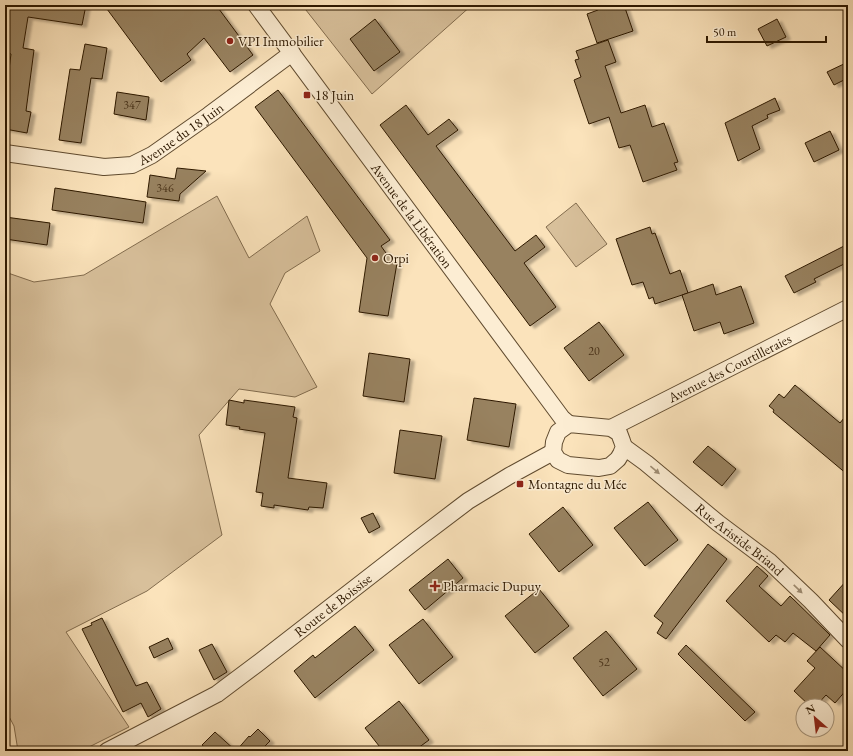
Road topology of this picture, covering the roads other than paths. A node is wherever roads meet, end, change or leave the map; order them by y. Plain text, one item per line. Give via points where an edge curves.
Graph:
1 (256, 5) edge
2 (292, 53) junction
3 (5, 153) edge
4 (848, 308) edge
5 (569, 424) junction
6 (611, 428) junction
7 (624, 447) junction
8 (553, 452) junction
9 (848, 640) edge
10 (134, 745) edge
11 (108, 751) edge

1 - 2 street, Avenue de la Libération
2 - 3 street, Avenue du 18 Juin via 152,155 132,165 104,167
2 - 5 street, Avenue de la Libération via 562,418
4 - 6 street, Avenue des Courtilleraies
5 - 6 street
5 - 8 street via 558,432
6 - 7 street via 619,433
7 - 8 street via 618,459 610,466 599,468 568,465 558,460
7 -> 9 street, Rue Aristide Briand via 770,562
8 - 10 street, Route de Boissise via 468,501 217,694
10 - 11 street, Route de Boissise

